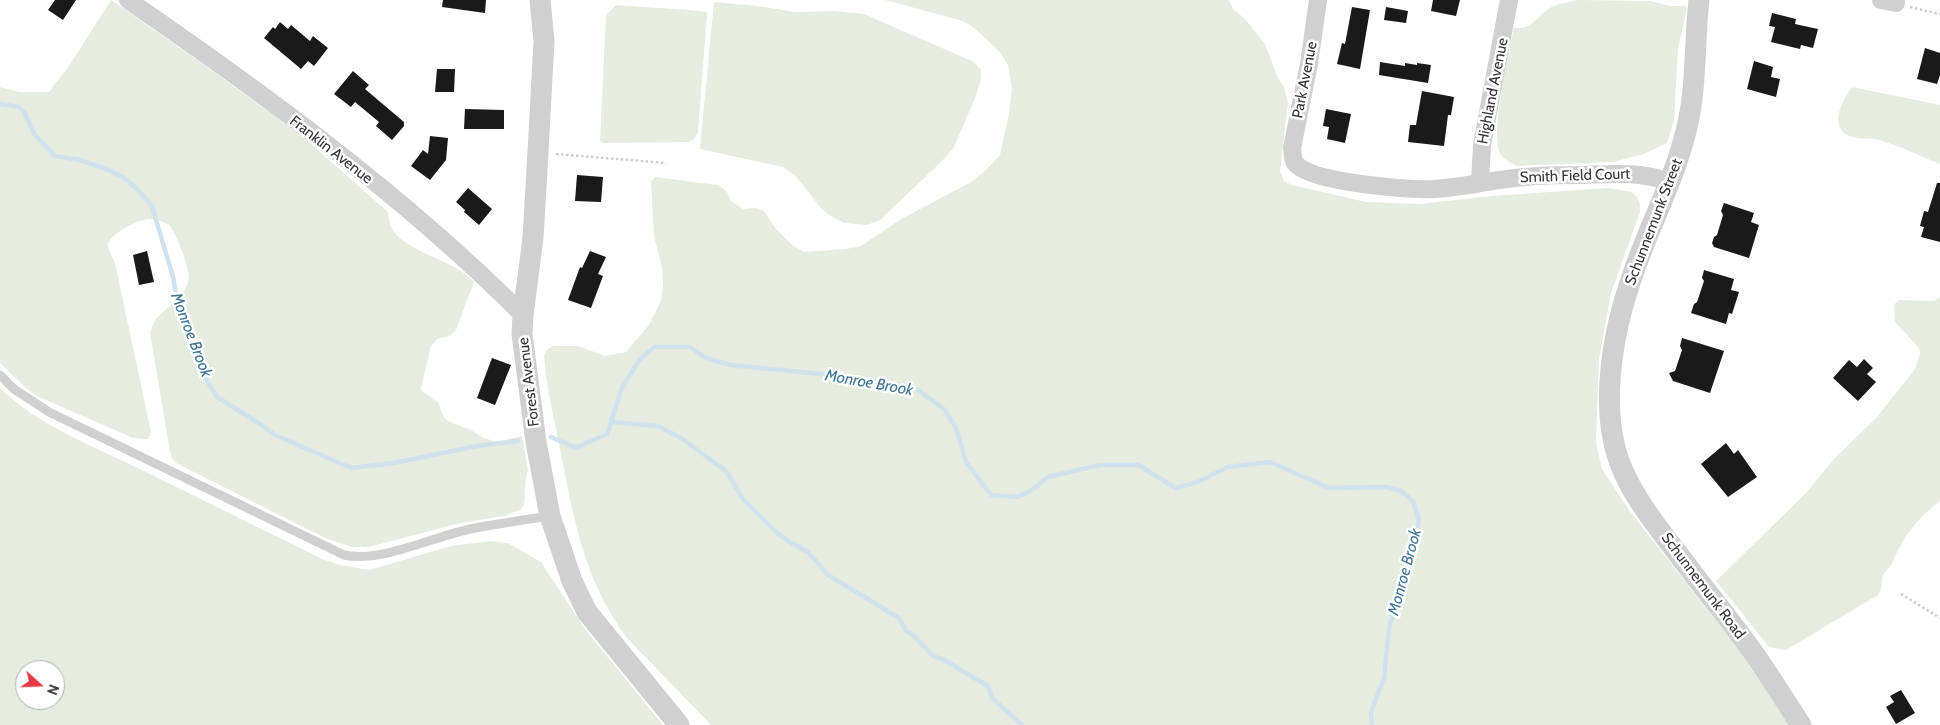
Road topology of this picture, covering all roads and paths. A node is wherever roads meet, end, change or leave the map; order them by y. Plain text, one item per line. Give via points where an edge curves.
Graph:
1 (128, 0) edge
2 (540, 0) edge
3 (1318, 0) edge
4 (1509, 0) edge
5 (1699, 0) edge
6 (1888, 2) edge
7 (1940, 14) edge
8 (538, 152) junction
9 (1293, 159) joint
10 (666, 163) dead end
11 (1670, 182) junction
12 (1480, 183) junction
13 (523, 315) junction
14 (0, 375) edge
15 (1613, 443) joint
16 (550, 516) junction
17 (1901, 594) dead end
18 (1940, 618) edge
19 (679, 725) edge
20 (1801, 725) edge

1 - 13 street, Franklin Avenue via 219,63 328,146 431,230
2 - 8 street, Forest Avenue via 544,41
3 - 9 street, Park Avenue via 1294,134
4 - 12 street, Highland Avenue via 1482,145
5 - 11 street, Schunnemunk Street via 1688,121
6 - 7 path
8 - 10 path
8 - 13 street, Forest Avenue via 533,238
9 - 12 street, Smith Field Court via 1299,167 1318,175 1366,184 1434,189
11 - 12 street, Smith Field Court via 1620,173 1527,177
11 - 15 street, Schunnemunk Street via 1632,274 1620,322 1610,379
13 - 16 street, Forest Avenue via 522,334 535,432
14 - 16 lane via 14,389 49,412 344,555 375,556 471,529
15 - 20 street, Schunnemunk Road via 1631,487 1755,654
16 - 19 street, Forest Avenue via 572,581 587,612
17 - 18 path

